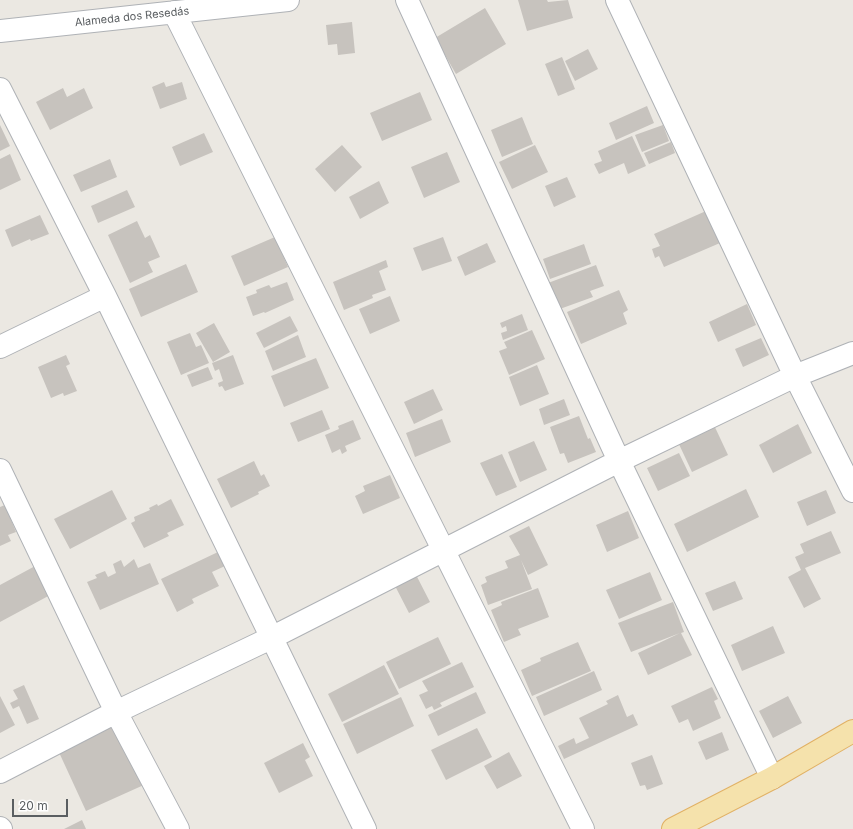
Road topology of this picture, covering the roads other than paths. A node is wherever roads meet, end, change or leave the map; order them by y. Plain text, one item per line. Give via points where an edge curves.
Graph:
1 (288, 0) edge
2 (407, 0) edge
3 (618, 0) edge
4 (174, 12) junction
5 (0, 31) edge
6 (0, 89) edge
7 (105, 296) junction
8 (0, 347) edge
9 (853, 353) edge
10 (795, 376) junction
11 (619, 461) junction
12 (0, 470) edge
13 (853, 490) edge
14 (444, 550) junction
15 (273, 638) junction
16 (116, 712) junction
17 (853, 731) edge
18 (0, 772) edge
19 (772, 778) junction
20 (178, 829) edge
21 (365, 829) edge
22 (582, 829) edge
23 (673, 829) edge

1 - 4 street, Alameda dos Resedás
2 - 11 street
3 - 10 street
4 - 5 street, Alameda dos Resedás
4 - 14 street
6 - 7 street
7 - 8 street
7 - 15 street
9 - 10 street
10 - 11 street
10 - 13 street
11 - 14 street
11 - 19 street
12 - 16 street
14 - 15 street
14 - 22 street
15 - 16 street
15 - 21 street
16 - 18 street
16 - 20 street
17 - 19 main road
19 - 23 main road

